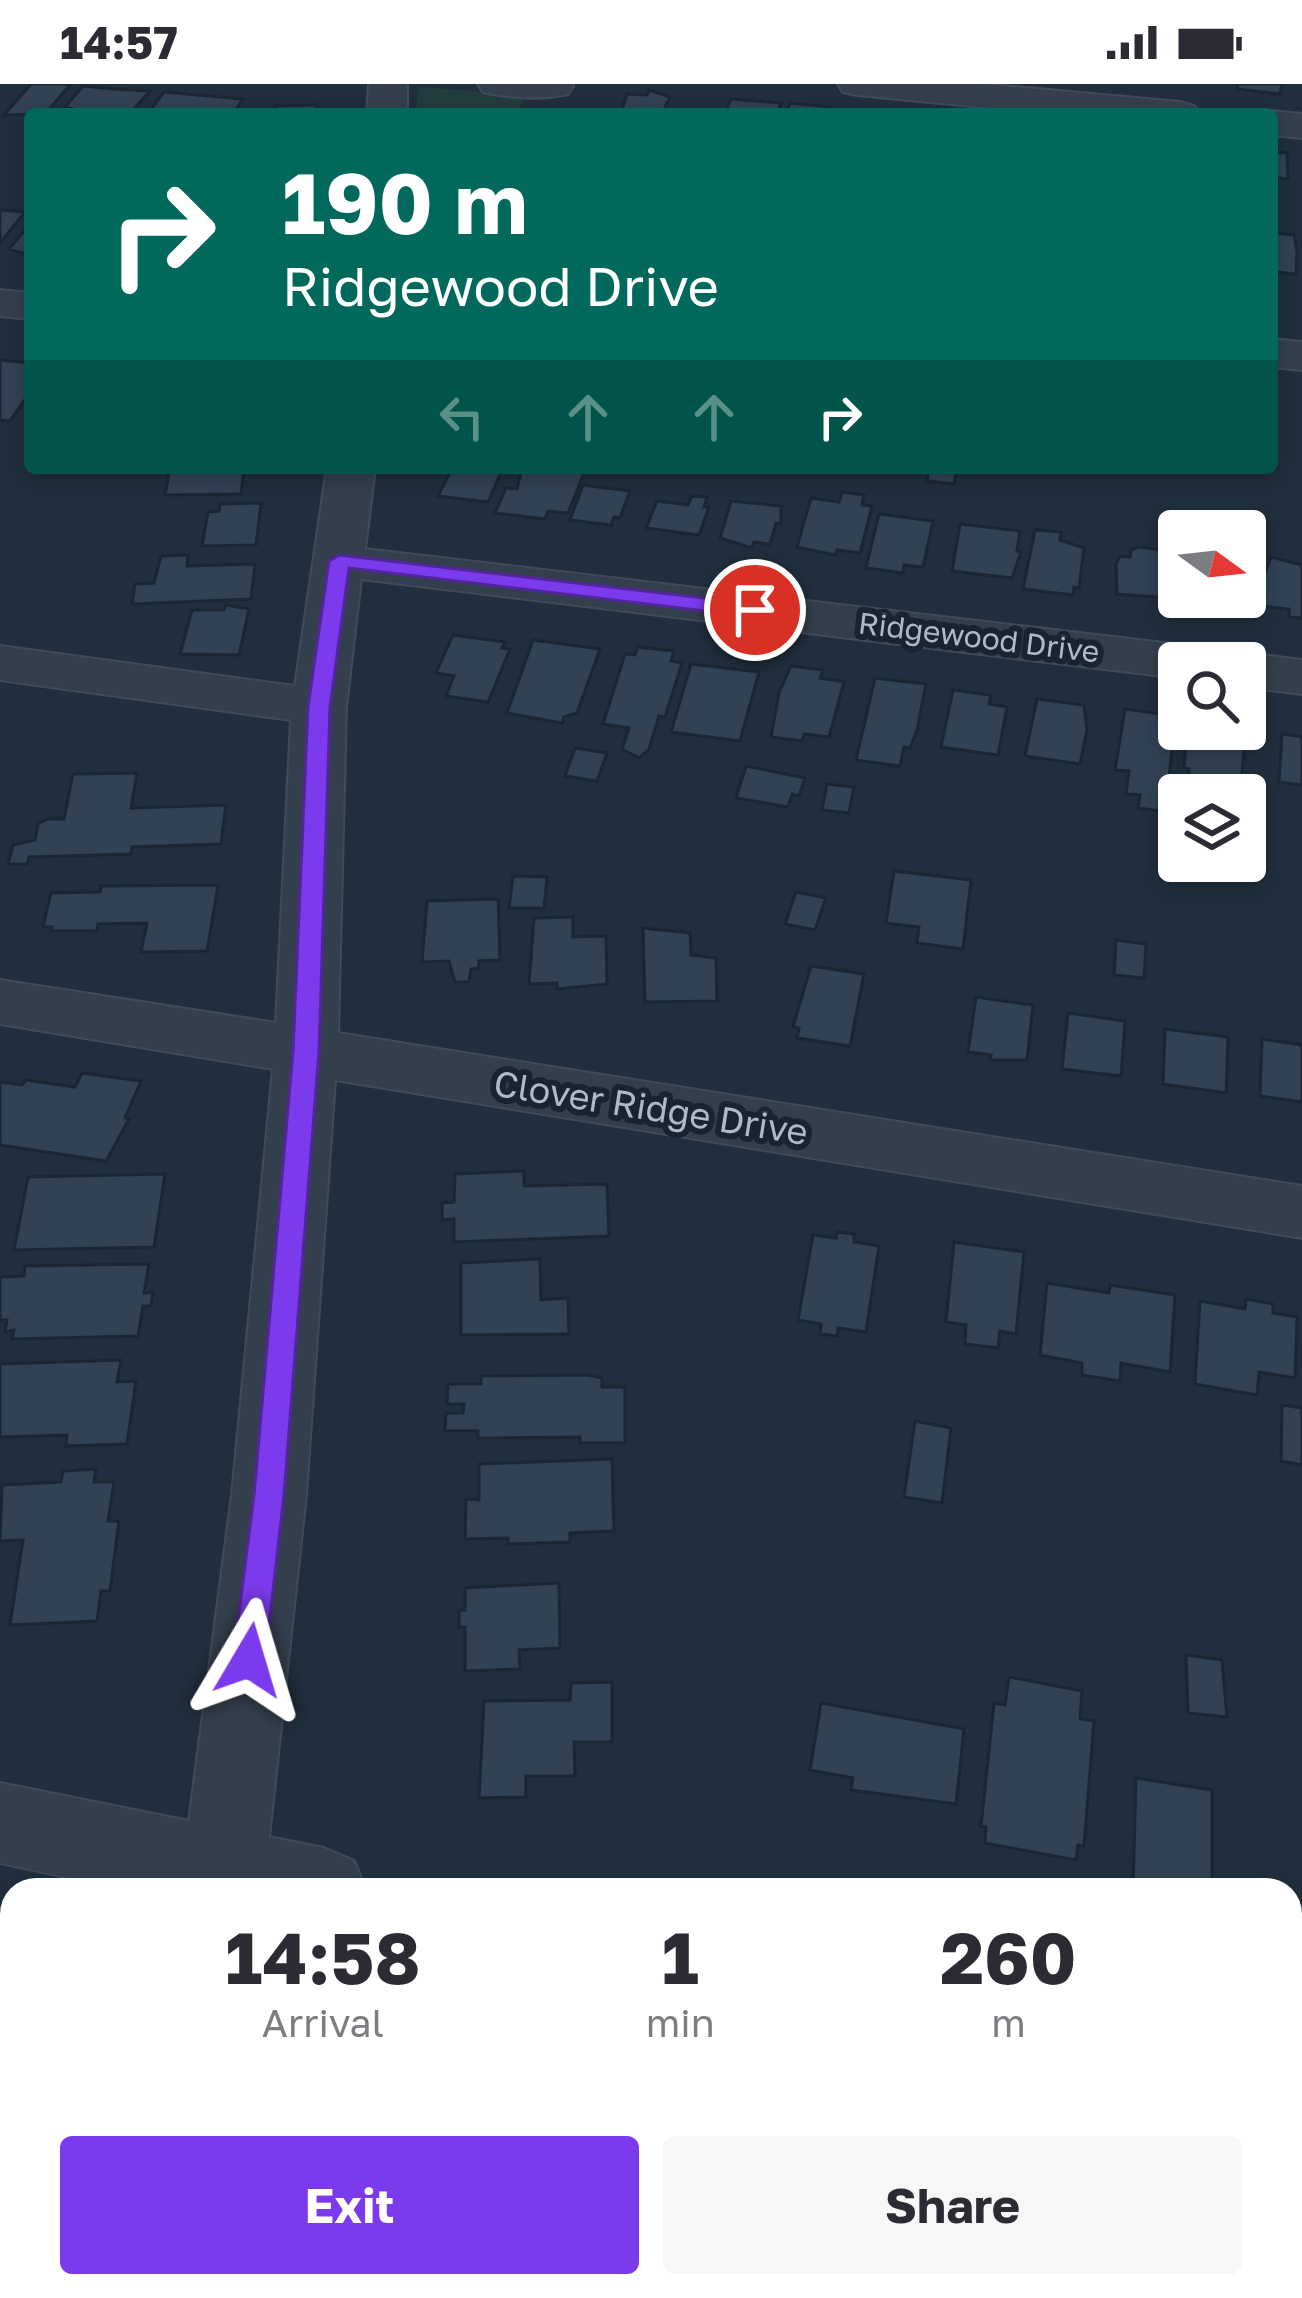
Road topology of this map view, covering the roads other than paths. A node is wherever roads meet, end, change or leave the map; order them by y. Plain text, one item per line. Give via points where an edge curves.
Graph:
1 (497, 84) edge
2 (857, 84) edge
3 (550, 95) edge
4 (1115, 108) edge
5 (350, 474) edge
6 (339, 561) junction
7 (1158, 659) edge
8 (0, 663) edge
9 (1266, 673) edge
10 (1302, 677) edge
11 (319, 707) junction
12 (0, 1002) edge
13 (306, 1051) junction
14 (1302, 1212) edge
15 (0, 1822) edge
16 (215, 1878) edge
17 (223, 1878) edge

1 - 3 street
2 - 4 street
5 - 6 street
6 - 7 street, Ridgewood Drive
6 - 11 street
8 - 11 street
9 - 10 street
11 - 13 street
12 - 13 street, Clover Ridge Drive
13 - 14 street, Clover Ridge Drive
13 - 17 street via 269,1495
15 - 16 street

